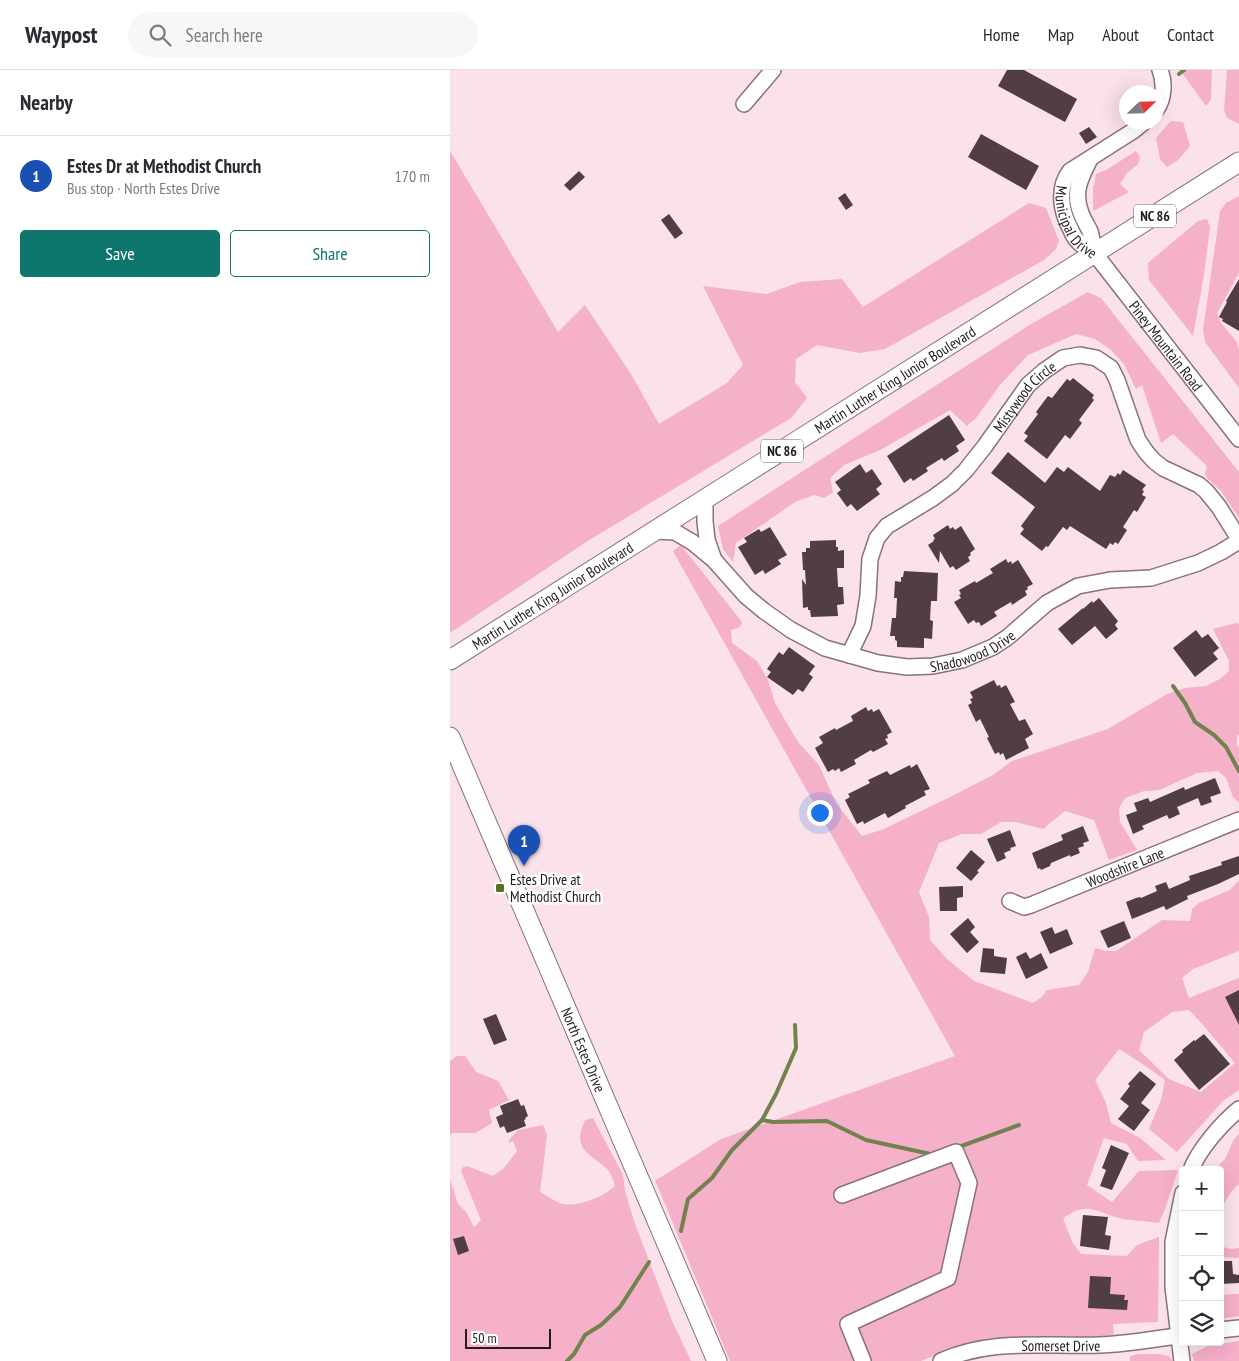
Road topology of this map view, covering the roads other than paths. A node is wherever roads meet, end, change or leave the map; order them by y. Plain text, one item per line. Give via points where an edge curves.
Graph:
1 (773, 70) edge
2 (1160, 70) edge
3 (1163, 85) edge
4 (744, 104) dead end
5 (1134, 130) edge
6 (1239, 162) edge
7 (1095, 254) junction
8 (1239, 439) edge
9 (705, 499) junction
10 (655, 531) junction
11 (1239, 540) edge
12 (714, 560) junction
13 (849, 655) junction
14 (450, 660) edge
15 (450, 737) edge
16 (1239, 820) edge
17 (1010, 901) dead end
18 (1239, 1109) edge
19 (1192, 1166) edge
20 (842, 1195) dead end
21 (1179, 1211) edge
22 (1179, 1324) edge
23 (1239, 1328) edge
24 (1224, 1330) edge
25 (1179, 1336) edge
26 (1181, 1346) edge
27 (717, 1361) edge
28 (863, 1361) edge
29 (941, 1361) edge
30 (1182, 1361) edge

1 - 4 street
2 - 3 street
5 - 7 street, Municipal Drive via 1070,171 1065,178 1062,205 1068,223 1076,240
6 - 7 main road, Martin Luther King Junior Boulevard / NC 86
7 - 8 street, Piney Mountain Road
7 - 9 main road, Martin Luther King Junior Boulevard / NC 86
9 - 10 main road, Martin Luther King Junior Boulevard / NC 86
9 - 12 street, Shadowood Drive via 707,540
10 - 12 street, Shadowood Drive via 675,532
10 - 14 main road, Martin Luther King Junior Boulevard / NC 86
11 - 13 street, Shadowood Drive via 1198,562 1151,578 1078,586 1047,603 993,647 962,660 907,667 878,664
11 - 13 street, Mistywood Circle via 1206,491 1163,468 1146,452 1138,440 1111,368 1096,358 1080,354 1063,358 1028,384 985,446 952,484 887,526 877,538 870,559 863,626
12 - 13 street, Shadowood Drive via 746,596 777,621 825,648
15 - 27 main road, North Estes Drive
16 - 17 street, Woodshire Lane via 1031,905 1024,907
18 - 19 street via 1227,1119
20 - 28 street via 956,1152 969,1183 948,1278 848,1324
21 - 22 street via 1173,1242 1173,1288
23 - 24 street
25 - 29 street, Somerset Drive via 1101,1345 1016,1345 963,1352
26 - 30 street

